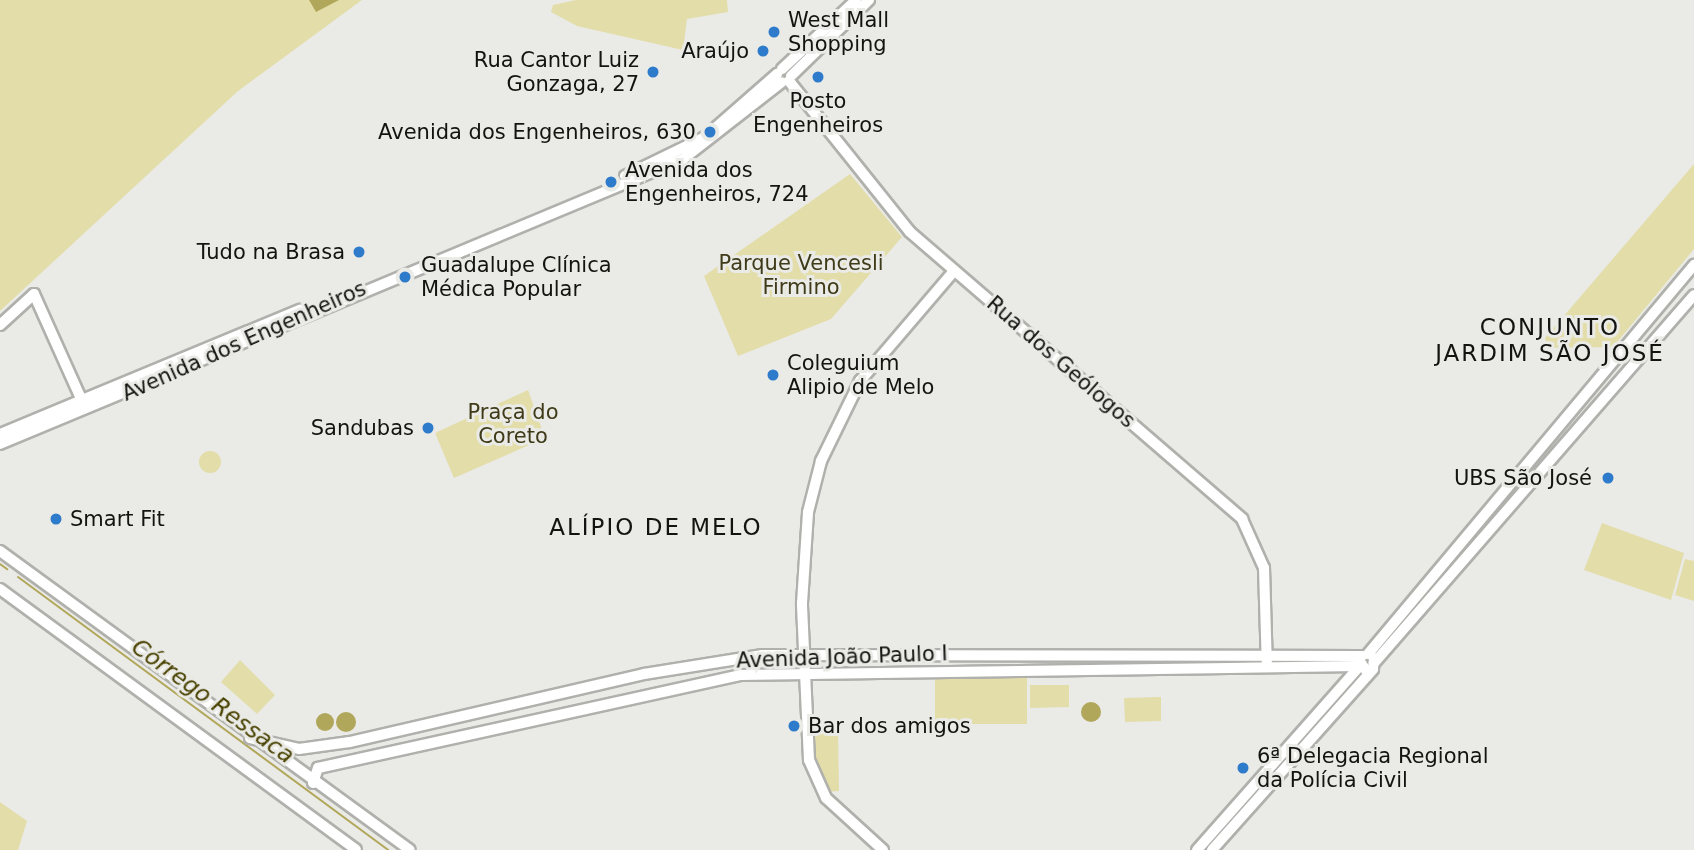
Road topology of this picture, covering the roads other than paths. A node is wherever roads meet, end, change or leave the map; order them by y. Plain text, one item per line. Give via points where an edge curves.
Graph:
1 (856, 0) edge
2 (869, 0) edge
3 (817, 45) junction
4 (763, 69) dead end
5 (784, 76) junction
6 (767, 83) junction
7 (1694, 265) edge
8 (953, 272) junction
9 (1694, 295) edge
10 (0, 325) edge
11 (82, 401) junction
12 (2, 440) edge
13 (0, 551) edge
14 (0, 589) edge
15 (1266, 653) junction
16 (804, 654) junction
17 (1365, 663) junction
18 (1267, 667) junction
19 (804, 672) junction
20 (250, 738) junction
21 (351, 742) junction
22 (356, 760) junction
23 (313, 783) junction
24 (356, 850) edge
25 (410, 850) edge
26 (883, 850) edge
27 (1197, 850) edge
28 (1212, 850) edge

1 - 3 main road, Avenida dos Engenheiros
2 - 3 main road, Avenida dos Engenheiros
3 - 5 main road, Avenida dos Engenheiros
4 - 6 main road
5 - 6 main road, Avenida dos Engenheiros
5 - 8 main road, Rua dos Geólogos via 910,232
5 - 12 main road, Avenida dos Engenheiros via 683,159
6 - 11 main road, Avenida dos Engenheiros via 705,137 653,164
7 - 17 main road
8 - 15 main road, Rua dos Geólogos via 1031,332 1242,519 1264,568
8 - 16 main road via 877,355 821,461 804,554
9 - 17 main road
10 - 11 main road via 34,294
11 - 12 main road, Avenida dos Engenheiros via 32,421
13 - 20 main road
14 - 24 main road
15 - 16 main road, Avenida João Paulo I
15 - 17 main road, Avenida João Paulo I
15 - 18 main road, Rua dos Geólogos
16 - 19 main road
16 - 21 main road, Avenida João Paulo I via 644,674
17 - 18 main road, Avenida João Paulo I
17 - 27 main road
17 - 28 main road
18 - 19 main road, Avenida João Paulo I
19 - 22 main road, Avenida João Paulo I via 740,676
19 - 26 main road via 805,733 817,784
20 - 21 main road, Avenida João Paulo I via 299,749
20 - 23 main road
21 - 22 main road
22 - 23 main road, Avenida João Paulo I via 318,768
23 - 25 main road

